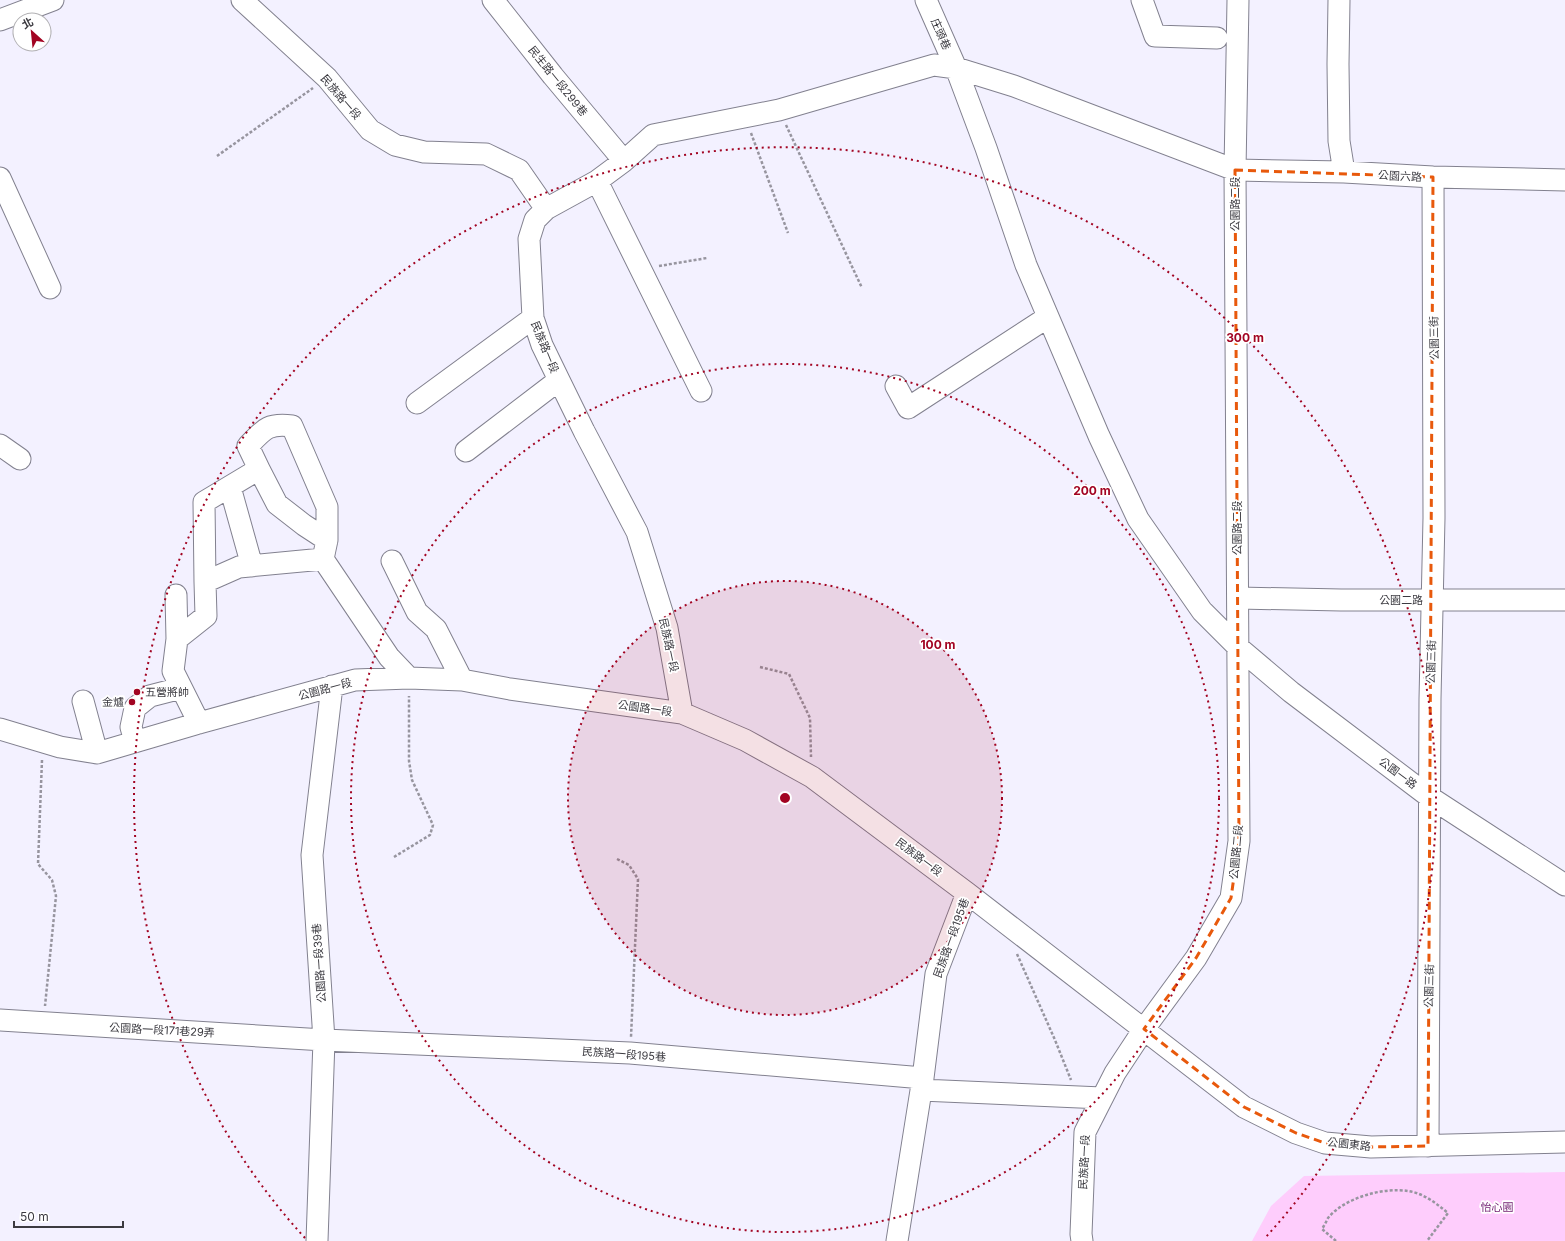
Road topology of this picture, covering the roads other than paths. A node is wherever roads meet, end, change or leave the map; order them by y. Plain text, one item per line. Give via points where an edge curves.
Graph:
1 (53, 0) edge
2 (242, 0) edge
3 (493, 0) edge
4 (926, 0) edge
5 (1142, 0) edge
6 (1238, 0) edge
7 (1339, 0) edge
8 (0, 20) edge
9 (1217, 38) dead end
10 (956, 68) junction
11 (624, 161) junction
12 (1235, 170) junction
13 (1344, 172) junction
14 (1433, 177) junction
15 (0, 178) edge
16 (1565, 180) edge
17 (597, 181) junction
18 (546, 209) junction
19 (50, 288) dead end
20 (1048, 317) junction
21 (533, 318) junction
22 (559, 380) junction
23 (896, 386) dead end
24 (701, 391) dead end
25 (417, 403) dead end
26 (0, 445) edge
27 (466, 451) dead end
28 (20, 459) dead end
29 (259, 469) junction
30 (230, 486) junction
31 (325, 549) junction
32 (392, 561) dead end
33 (252, 566) junction
34 (205, 582) junction
35 (176, 595) dead end
36 (1238, 598) junction
37 (1432, 600) junction
38 (1565, 600) edge
39 (177, 639) junction
40 (1239, 648) junction
41 (409, 678) junction
42 (462, 680) junction
43 (332, 686) junction
44 (181, 688) junction
45 (83, 701) dead end
46 (682, 713) junction
47 (199, 723) junction
48 (0, 729) edge
49 (134, 742) junction
50 (96, 753) junction
51 (1431, 798) junction
52 (1565, 885) edge
53 (967, 893) junction
54 (0, 1020) edge
55 (1144, 1029) junction
56 (324, 1040) junction
57 (922, 1084) junction
58 (1102, 1098) junction
59 (1565, 1142) edge
60 (1428, 1146) junction
61 (317, 1241) edge
62 (897, 1241) edge
63 (1082, 1241) edge

1 - 8 street
2 - 18 street, 民族路一段 via 327,78 370,130 395,145 424,152 486,154 520,170
3 - 11 street, 民生路一段299巷
4 - 10 street, 庄頭巷
5 - 9 street via 1155,36
6 - 12 street, 公園路二段
7 - 13 street via 1339,141
10 - 11 street, 公園六路 via 934,66 780,110 653,136
10 - 12 street, 公園六路 via 1014,86
10 - 20 street, 庄頭巷 via 1026,265
11 - 17 street, 公園六路
12 - 13 street, 公園六路
12 - 36 street, 公園路二段
13 - 14 street, 公園六路
14 - 16 street, 公園六路
14 - 37 street, 公園三街
15 - 19 street
17 - 18 street, 公園六路
17 - 24 street
18 - 21 street, 民族路一段 via 535,220 529,239
20 - 23 street via 908,408
20 - 40 street, 公園一路 via 1138,519 1202,611
21 - 22 street, 民族路一段 via 542,345
21 - 25 street
22 - 27 street
22 - 46 street, 民族路一段 via 637,532 667,628
26 - 28 street
29 - 30 street
29 - 31 street via 277,504 304,525
29 - 31 street via 248,446 263,430 277,424 292,426 328,507
30 - 33 street
30 - 34 street via 204,502
31 - 33 street
31 - 41 street via 389,657
32 - 42 street via 417,612 436,628
33 - 34 street via 239,567
34 - 39 street via 206,616
35 - 39 street
36 - 37 street, 公園二路
36 - 40 street, 公園路二段
37 - 38 street, 公園二路
37 - 51 street, 公園三街
39 - 44 street via 173,671
40 - 51 street, 公園一路 via 1291,692
40 - 55 street, 公園路二段 via 1239,841 1231,898 1196,958
41 - 42 street, 公園路一段
41 - 43 street, 公園路一段 via 355,680
42 - 46 street, 公園路一段
43 - 47 street, 公園路一段
43 - 56 street, 公園路一段39巷 via 312,855
44 - 47 street
44 - 49 street via 150,696 135,708 131,727
45 - 50 street
46 - 53 street, 民族路一段 via 746,740 812,777
47 - 49 street, 公園路一段
48 - 50 street, 公園路一段 via 60,747
49 - 50 street, 公園路一段
51 - 52 street, 公園一路
51 - 60 street, 公園三街
53 - 55 street, 民族路一段
53 - 57 street, 民族路一段195巷 via 936,974
54 - 56 street, 公園路一段171巷29弄
55 - 58 street, 民族路一段
55 - 60 street, 公園東路 via 1244,1107 1296,1133 1325,1143 1371,1148
56 - 57 street, 民族路一段195巷 via 630,1053
56 - 61 street, 公園路一段39巷
57 - 58 street
57 - 62 street, 民族路一段195巷
58 - 63 street, 民族路一段 via 1085,1132
59 - 60 street, 公園東路

